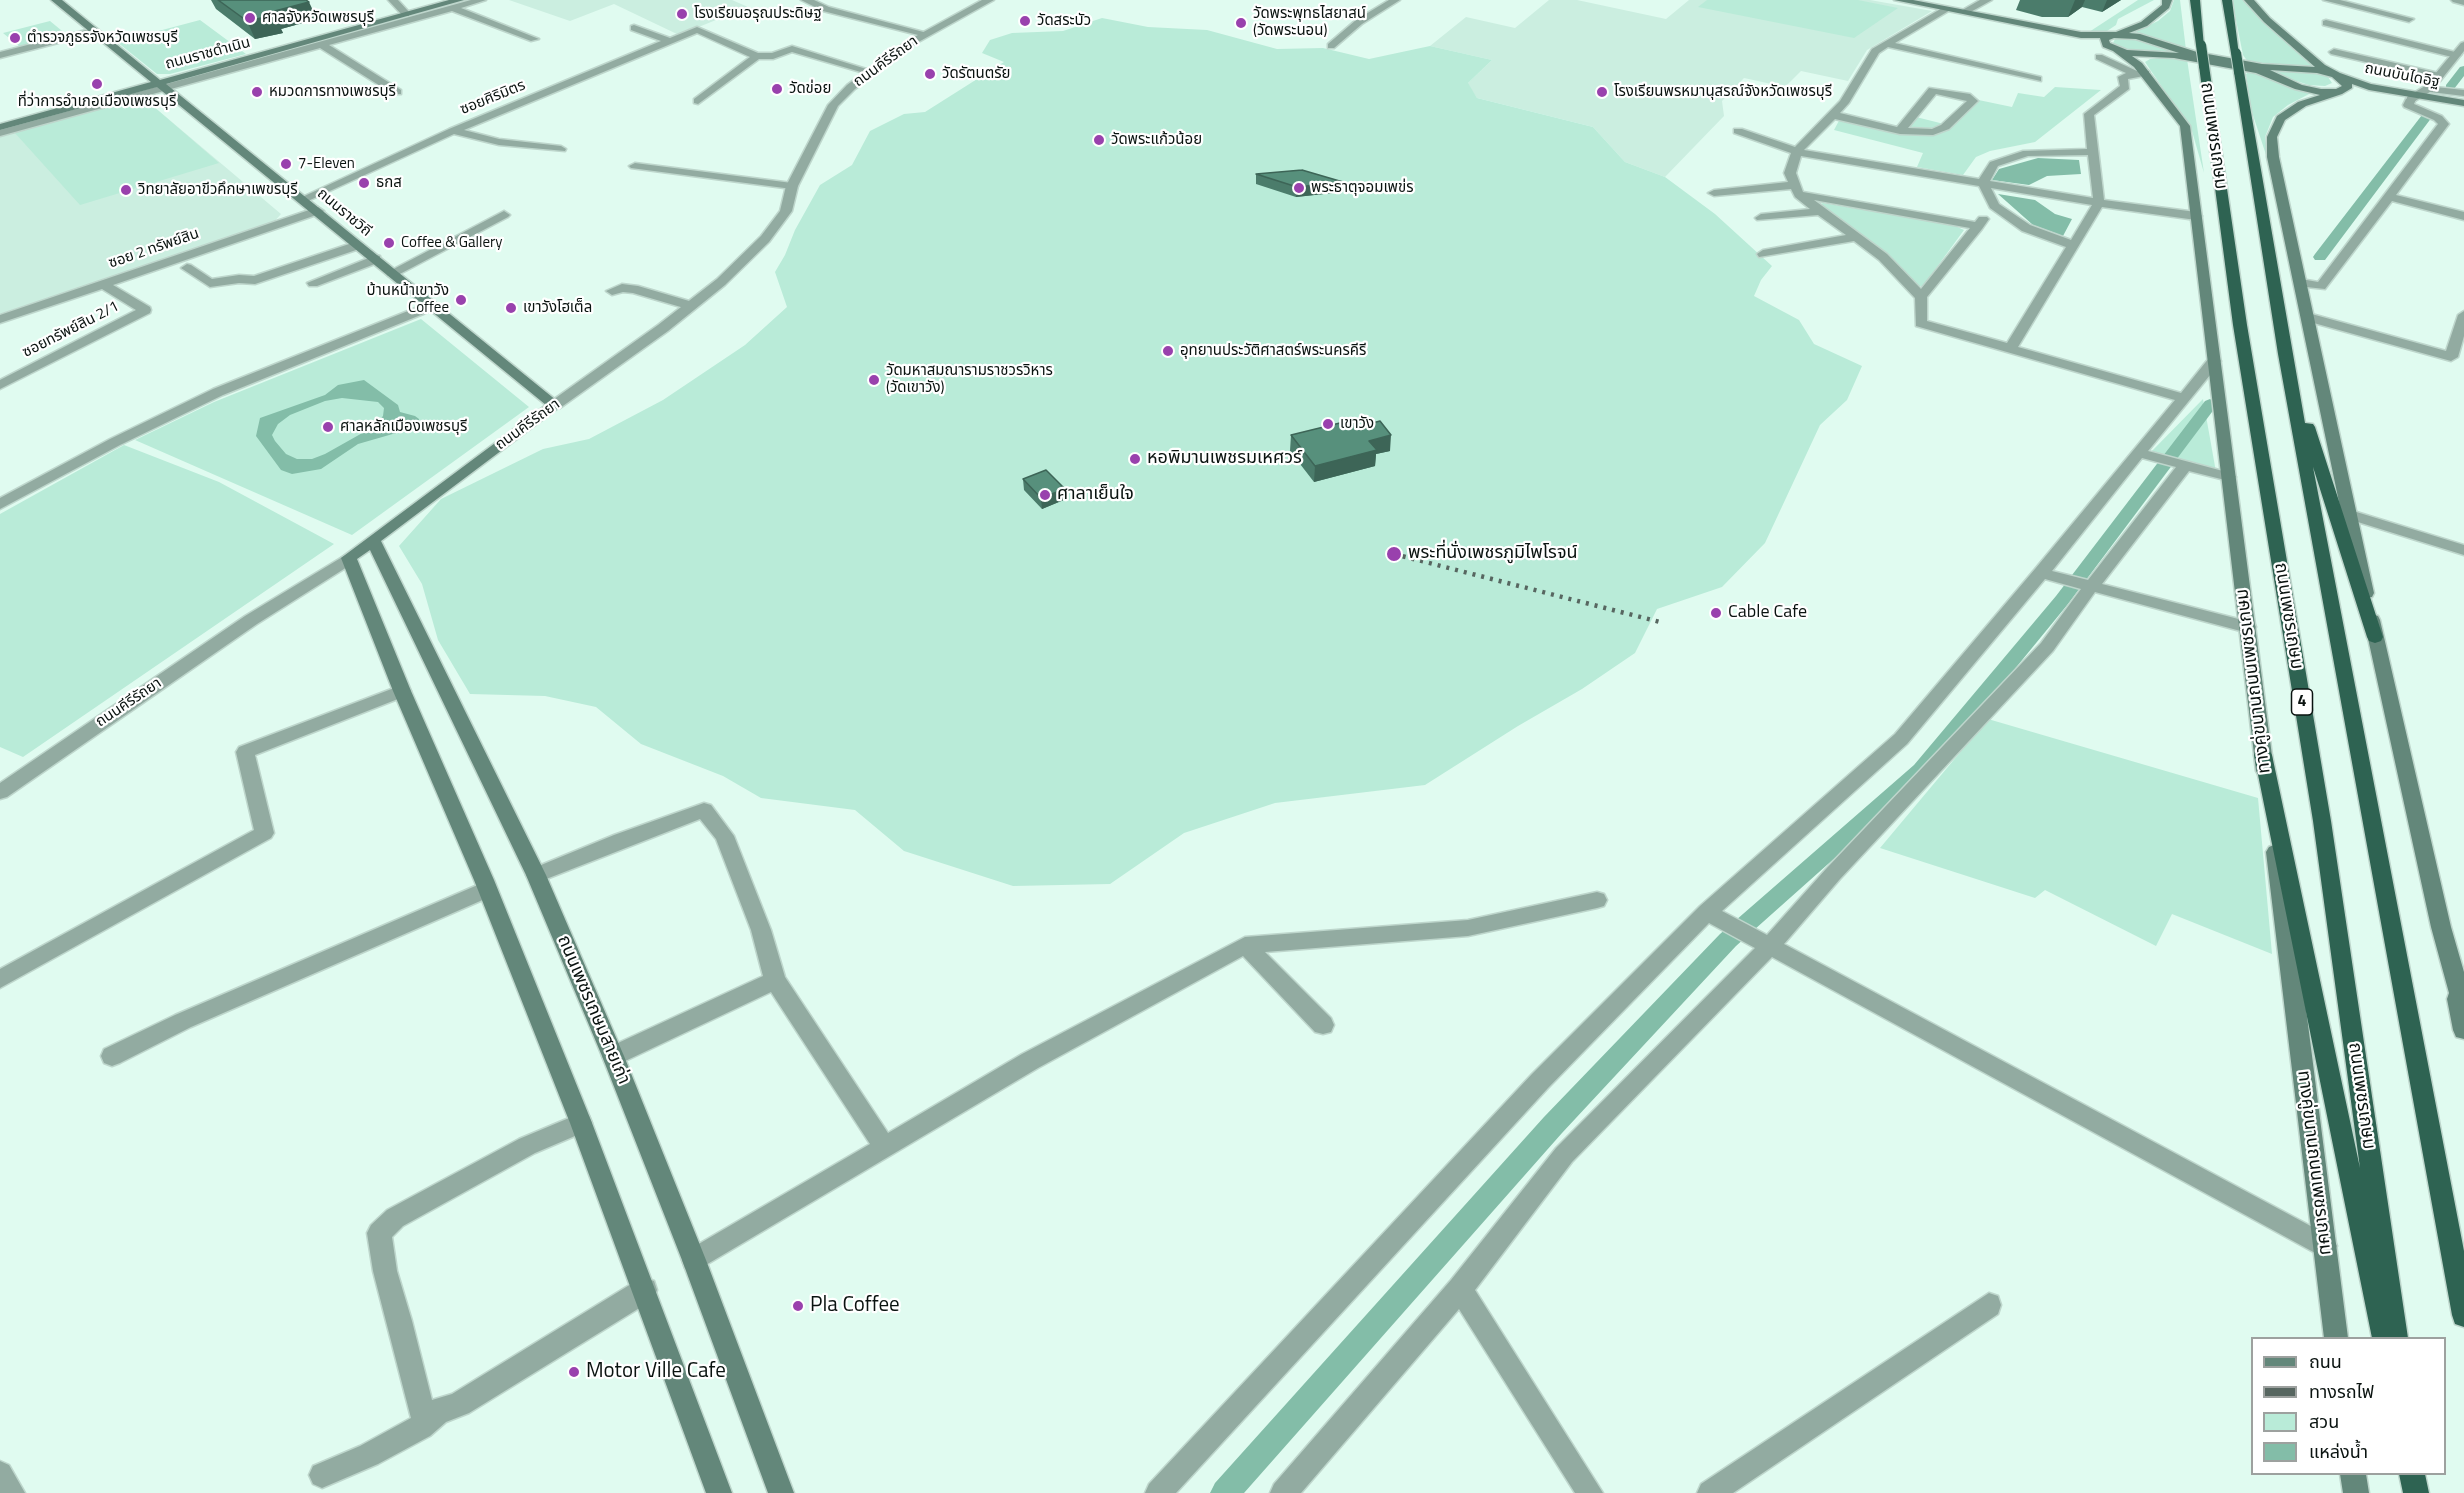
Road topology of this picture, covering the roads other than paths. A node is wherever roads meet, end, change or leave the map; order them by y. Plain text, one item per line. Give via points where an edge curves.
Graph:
1 (56, 0) edge
2 (393, 0) edge
3 (481, 0) edge
4 (806, 0) edge
5 (989, 0) edge
6 (1395, 0) edge
7 (1899, 0) edge
8 (1987, 0) edge
9 (2167, 0) edge
10 (2195, 0) edge
11 (2227, 0) edge
12 (2249, 0) edge
13 (2328, 0) edge
14 (2456, 0) edge
15 (2464, 2) edge
16 (455, 4) edge
17 (1947, 9) junction
18 (1964, 12) junction
19 (406, 14) junction
20 (2326, 23) dead end
21 (2403, 26) junction
22 (634, 28) dead end
23 (94, 32) junction
24 (926, 34) junction
25 (534, 39) dead end
26 (669, 41) junction
27 (2113, 41) junction
28 (321, 44) junction
29 (1886, 44) junction
30 (306, 45) junction
31 (2464, 45) edge
32 (1331, 46) dead end
33 (2334, 52) dead end
34 (0, 55) edge
35 (2456, 55) junction
36 (757, 56) junction
37 (2099, 57) dead end
38 (871, 72) junction
39 (2141, 74) junction
40 (2336, 75) junction
41 (2439, 76) junction
42 (2037, 79) dead end
43 (160, 86) junction
44 (2341, 91) junction
45 (397, 92) dead end
46 (2464, 93) edge
47 (2418, 94) junction
48 (698, 101) dead end
49 (2464, 103) edge
50 (2464, 109) edge
51 (1833, 115) junction
52 (0, 127) edge
53 (453, 130) junction
54 (1738, 130) dead end
55 (1900, 131) junction
56 (0, 133) edge
57 (561, 149) dead end
58 (1797, 152) junction
59 (2093, 153) junction
60 (635, 166) dead end
61 (1983, 183) junction
62 (792, 186) junction
63 (1798, 190) junction
64 (1714, 193) dead end
65 (2390, 197) junction
66 (304, 200) junction
67 (2098, 203) junction
68 (1994, 206) junction
69 (1822, 211) junction
70 (318, 212) junction
71 (504, 215) dead end
72 (2196, 216) junction
73 (2464, 216) edge
74 (1761, 218) dead end
75 (1978, 225) junction
76 (1857, 237) junction
77 (358, 245) junction
78 (2073, 245) junction
79 (1763, 254) dead end
80 (376, 260) junction
81 (188, 268) dead end
82 (392, 273) junction
83 (313, 283) dead end
84 (2301, 283) junction
85 (103, 284) junction
86 (612, 291) dead end
87 (1921, 297) junction
88 (433, 305) junction
89 (691, 306) junction
90 (2464, 315) edge
91 (2308, 317) junction
92 (0, 319) edge
93 (2011, 348) junction
94 (2285, 354) junction
95 (2214, 361) junction
96 (0, 385) edge
97 (2184, 398) junction
98 (555, 405) junction
99 (2143, 454) junction
100 (2181, 464) junction
101 (2229, 477) junction
102 (0, 504) edge
103 (2350, 515) junction
104 (373, 540) junction
105 (2464, 550) edge
106 (348, 558) junction
107 (2041, 573) junction
108 (2092, 586) junction
109 (2248, 627) junction
110 (2375, 636) junction
111 (402, 691) junction
112 (2263, 755) junction
113 (0, 792) edge
114 (536, 875) junction
115 (487, 889) junction
116 (1597, 900) dead end
117 (1714, 916) junction
118 (2441, 927) junction
119 (1763, 942) junction
120 (1245, 945) junction
121 (0, 980) edge
122 (775, 980) junction
123 (2464, 1009) edge
124 (1323, 1025) dead end
125 (2464, 1030) edge
126 (112, 1056) dead end
127 (613, 1056) junction
128 (581, 1123) junction
129 (884, 1146) junction
130 (2325, 1246) junction
131 (694, 1260) junction
132 (1460, 1289) junction
133 (645, 1290) junction
134 (1989, 1305) dead end
135 (2464, 1315) edge
136 (2336, 1337) edge
137 (2384, 1337) edge
138 (2396, 1337) edge
139 (437, 1413) junction
140 (0, 1474) edge
141 (2353, 1475) edge
142 (2414, 1475) edge
143 (322, 1476) dead end
144 (12, 1493) edge
145 (719, 1493) edge
146 (781, 1493) edge
147 (1158, 1493) edge
148 (1283, 1493) edge
149 (1590, 1493) edge
150 (1710, 1493) edge
151 (2356, 1493) edge
152 (2417, 1493) edge

1 - 23 main road, ถนนราชวิถี
2 - 19 street
3 - 16 street
4 - 24 street via 826,9
5 - 24 street, ถนนคีรีรัถยา
6 - 32 street via 1359,22
7 - 17 main road
8 - 18 street
9 - 27 main road via 2166,6 2144,24
10 - 138 highway, ถนนเพชรเกษม / 4, bridge via 2240,325 2322,821
11 - 94 highway, ถนนเพชรเกษม, bridge
12 - 40 main road via 2321,67
13 - 21 street
14 - 15 street
16 - 19 main road
16 - 25 street
16 - 28 street
17 - 18 main road
17 - 29 street
18 - 27 main road
19 - 30 main road
20 - 21 street
21 - 35 street
22 - 26 street
23 - 34 street
23 - 43 main road, ถนนราชวิถี
24 - 38 street, ถนนคีรีรัถยา
26 - 36 street, ซอยศิริมิตร via 697,30
26 - 53 street, ซอยศิริมิตร
27 - 39 main road, ทางคู่ขนานถนนเพชรเกษม via 2138,65
27 - 40 main road via 2144,38 2195,55
27 - 44 main road, ถนนบันไดอิฐ via 2140,54 2214,62 2274,75 2310,90
28 - 30 street
28 - 45 street
29 - 42 street
29 - 51 street via 1875,51
30 - 43 street
31 - 35 street
33 - 41 street
35 - 41 street
36 - 38 street via 773,56 792,49
36 - 48 street
37 - 39 street
38 - 62 street, ถนนคีรีรัถยา via 832,105
39 - 59 street via 2123,77 2125,87 2089,114
39 - 72 main road, ทางคู่ขนานถนนเพชรเกษม via 2185,126
40 - 44 main road via 2348,86
40 - 47 main road, ถนนบันไดอิฐ via 2369,87
41 - 47 street
43 - 52 main road, ถนนราชดำเนิน
43 - 56 street
43 - 66 main road, ถนนราชวิถี
44 - 47 main road, ถนนบันไดอิฐ
44 - 84 main road via 2302,104 2281,118 2272,137
46 - 47 street
47 - 49 main road, ถนนบันไดอิฐ
47 - 50 main road, ถนนบันไดอิฐ
47 - 65 street via 2408,105 2444,124
51 - 55 street
51 - 58 street
53 - 57 street via 499,142
53 - 66 street, ซอยศิริมิตร
54 - 58 street
55 - 55 street via 1933,132 1945,127 1973,101 1933,90
58 - 61 street
58 - 63 street via 1790,173
59 - 61 street via 2027,153 1994,164
59 - 67 street
60 - 62 street
61 - 67 street
61 - 68 street
62 - 89 street, ถนนคีรีรัถยา via 786,211 765,239
63 - 64 street
63 - 69 street
63 - 75 street
65 - 73 street
65 - 84 street via 2320,286
66 - 70 main road, ถนนราชวิถี
67 - 72 street
67 - 78 street
68 - 75 street
68 - 78 street via 2026,228
69 - 74 street
69 - 76 street
70 - 77 main road, ถนนราชวิถี
70 - 85 street, ซอย 2 ทรัพย์สิน
71 - 82 street
72 - 95 main road, ทางคู่ขนานถนนเพชรเกษม
75 - 87 street
76 - 79 street
76 - 87 street via 1883,257
77 - 80 main road, ถนนราชวิถี
77 - 81 street via 255,280 210,283
78 - 93 street
80 - 82 main road, ถนนราชวิถี
80 - 83 street
82 - 88 main road, ถนนราชวิถี
84 - 91 main road
85 - 92 street, ซอย 2 ทรัพย์สิน
85 - 96 street, ซอยทรัพย์สิน 2/1 via 145,310
86 - 89 street via 634,289
87 - 93 street via 1921,323
88 - 98 main road, ถนนราชวิถี
88 - 102 street via 218,392
89 - 98 street, ถนนคีรีรัถยา
90 - 91 street via 2451,357
91 - 103 main road
93 - 97 street
94 - 110 highway
94 - 135 highway, ถนนเพชรเกษม
95 - 97 street
95 - 101 main road, ทางคู่ขนานถนนเพชรเกษม
97 - 99 street
98 - 104 main road, ถนนคีรีรัถยา
99 - 100 street
99 - 107 street
100 - 101 street
100 - 108 street
101 - 109 main road, ทางคู่ขนานถนนเพชรเกษม
103 - 105 street
103 - 110 main road
104 - 106 main road, ถนนคีรีรัถยา
104 - 114 main road, ถนนเพชรเกษมสายเก่า
106 - 111 main road
106 - 113 street, ถนนคีรีรัถยา
107 - 108 street
107 - 117 street via 1901,739
108 - 109 street
108 - 119 street via 2047,647
109 - 112 main road, ทางคู่ขนานถนนเพชรเกษม
110 - 118 main road
111 - 115 main road
111 - 121 street via 245,752 264,833
112 - 130 main road, ทางคู่ขนานถนนเพชรเกษม
112 - 137 highway
114 - 122 street via 704,810 724,836 761,930
114 - 127 main road, ถนนเพชรเกษมสายเก่า
115 - 126 street via 183,1021
115 - 128 main road
116 - 120 street via 1468,928
117 - 119 street
117 - 147 street via 1540,1081
118 - 123 main road
118 - 125 main road
119 - 130 street
119 - 132 street via 1564,1155
120 - 124 street
120 - 129 street via 1030,1061
122 - 127 street
122 - 129 street
127 - 131 main road, ถนนเพชรเกษมสายเก่า
128 - 133 main road
128 - 139 street via 527,1146 395,1218 379,1233 422,1413
129 - 131 street
130 - 136 main road, ทางคู่ขนานถนนเพชรเกษม
131 - 146 main road, ถนนเพชรเกษมสายเก่า
132 - 148 street
132 - 149 street
133 - 139 street via 460,1404
133 - 145 main road
134 - 150 street
139 - 143 street via 422,1427
140 - 144 street
141 - 151 main road
142 - 152 highway

